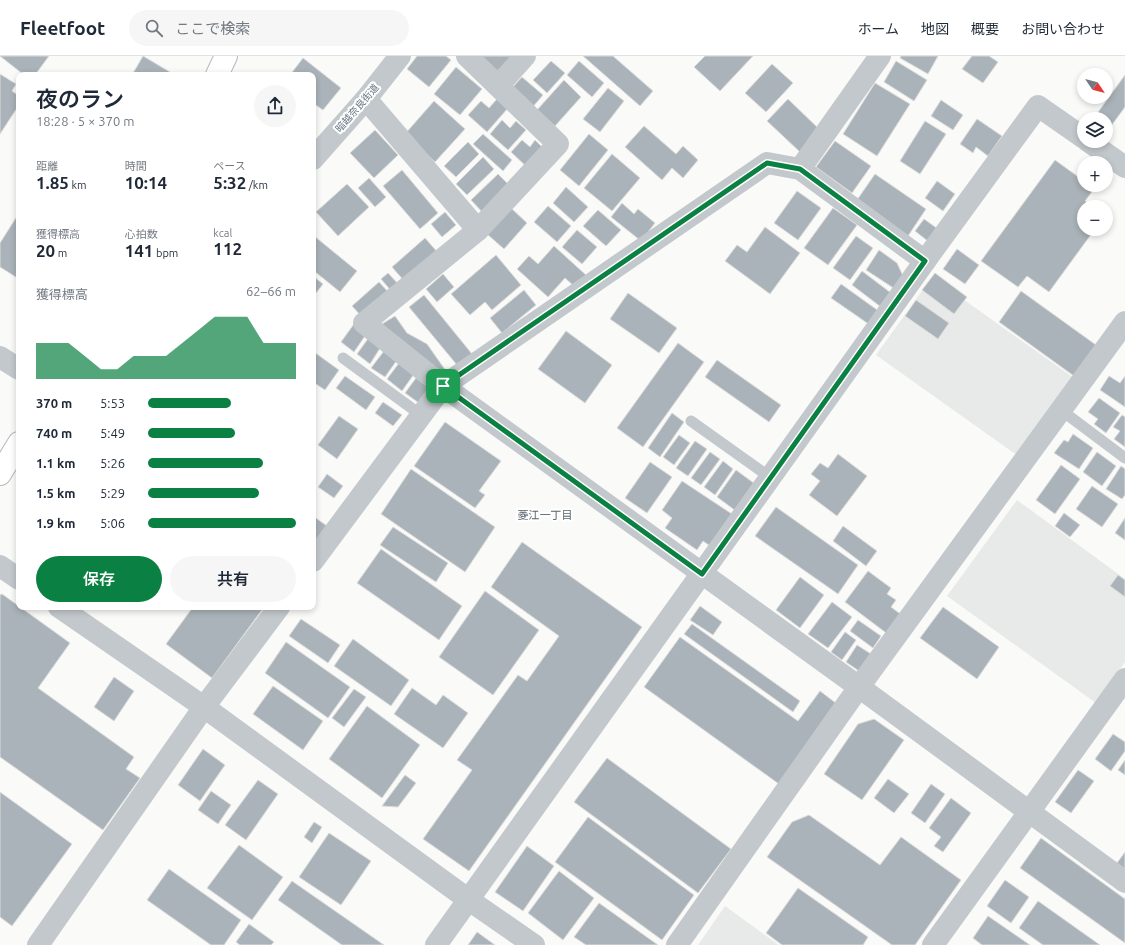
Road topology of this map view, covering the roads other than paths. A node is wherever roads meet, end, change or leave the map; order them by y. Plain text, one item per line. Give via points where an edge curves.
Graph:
1 (226, 56) edge
2 (400, 56) edge
3 (467, 56) edge
4 (525, 56) edge
5 (880, 56) edge
6 (218, 72) edge
7 (498, 86) junction
8 (366, 99) junction
9 (1077, 133) edge
10 (1098, 148) edge
11 (316, 156) edge
12 (1125, 167) edge
13 (800, 169) junction
14 (478, 230) junction
15 (925, 261) junction
16 (1125, 322) edge
17 (0, 357) edge
18 (343, 358) dead end
19 (16, 367) edge
20 (443, 386) junction
21 (1061, 410) junction
22 (421, 415) junction
23 (692, 421) dead end
24 (16, 448) edge
25 (1125, 458) edge
26 (0, 474) edge
27 (771, 478) junction
28 (316, 557) edge
29 (0, 566) edge
30 (702, 574) junction
31 (16, 577) edge
32 (63, 610) edge
33 (277, 610) edge
34 (1125, 679) edge
35 (859, 687) junction
36 (204, 707) junction
37 (1029, 812) junction
38 (1125, 882) edge
39 (469, 900) junction
40 (38, 945) edge
41 (436, 945) edge
42 (534, 945) edge
43 (677, 945) edge
44 (933, 945) edge

1 - 6 main road
2 - 8 street, 暗越奈良街道
3 - 7 street
4 - 7 street
5 - 13 street
7 - 14 street via 558,144
8 - 11 street, 暗越奈良街道
8 - 14 street
9 - 15 street via 1038,106
10 - 12 street
13 - 15 street
13 - 20 street via 767,163
14 - 20 street via 364,323
15 - 27 street
16 - 21 street
17 - 19 street
18 - 22 lane
20 - 22 street
20 - 30 street
21 - 25 lane
21 - 35 street
22 - 28 street
23 - 27 lane
24 - 26 main road
27 - 30 street
29 - 31 street
30 - 35 street
30 - 39 street
32 - 36 street
33 - 36 street
34 - 37 street
35 - 37 street
35 - 43 street
36 - 39 street
36 - 40 street
37 - 38 street
37 - 44 street
39 - 41 street
39 - 42 street

